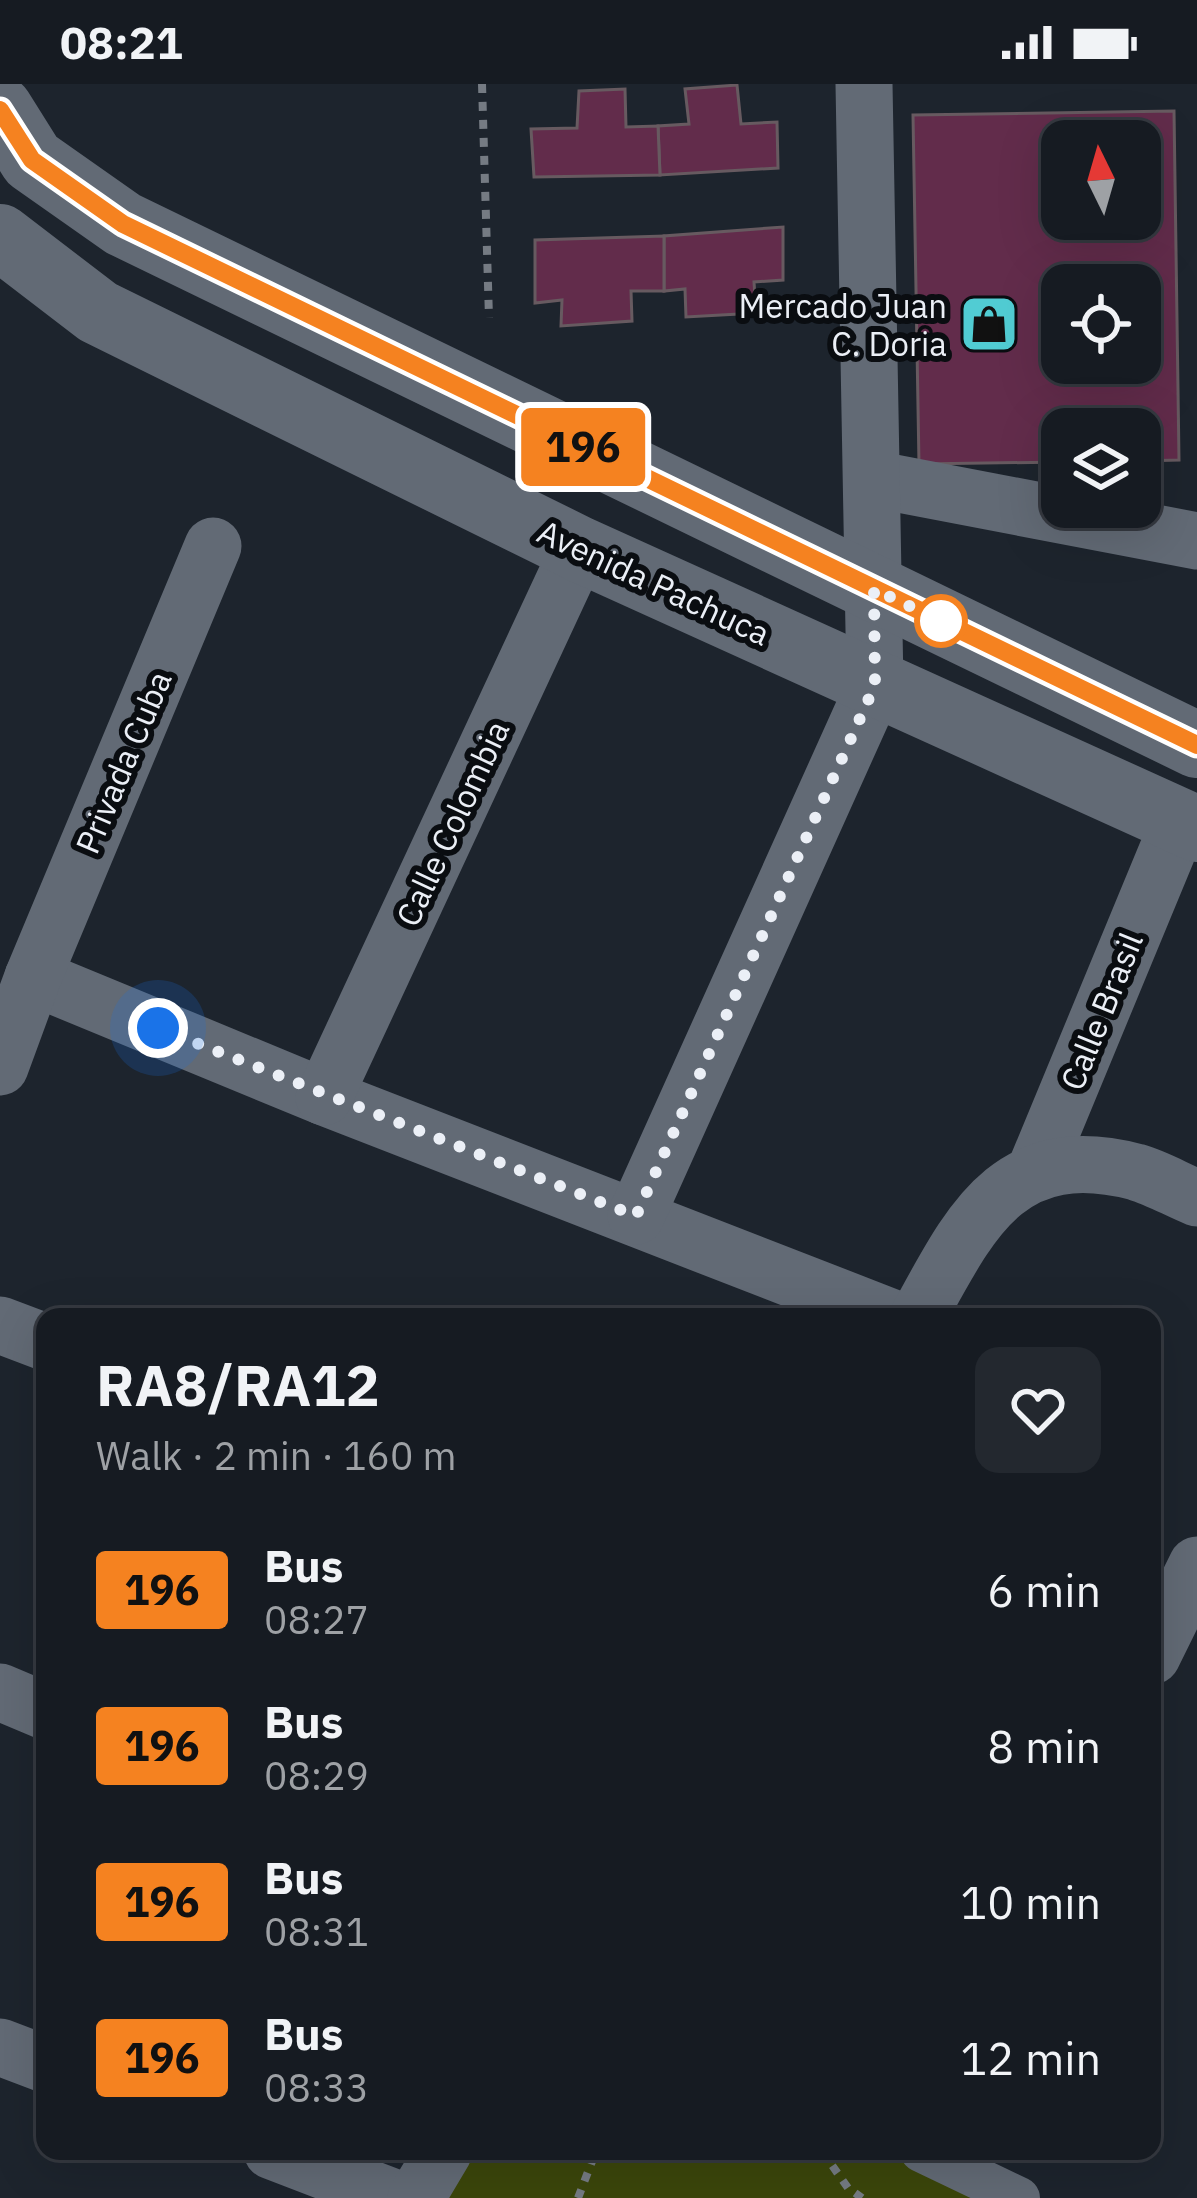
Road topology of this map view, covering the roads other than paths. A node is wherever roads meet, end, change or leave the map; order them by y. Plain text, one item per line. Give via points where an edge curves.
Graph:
1 (863, 84) edge
2 (0, 110) edge
3 (0, 238) edge
4 (873, 479) junction
5 (1197, 541) edge
6 (213, 546) dead end
7 (579, 549) junction
8 (874, 589) junction
9 (875, 685) junction
10 (1197, 745) edge
11 (1182, 841) edge
12 (33, 977) junction
13 (0, 1067) edge
14 (324, 1097) junction
15 (1035, 1171) junction
16 (1197, 1198) edge
17 (636, 1216) junction
18 (867, 1308) edge
19 (924, 1308) edge
20 (0, 1324) edge
21 (36, 1338) edge
22 (1197, 1565) edge
23 (1161, 1638) edge
24 (0, 1692) edge
25 (36, 1707) edge
26 (0, 2047) edge
27 (36, 2061) edge
28 (295, 2160) edge
29 (439, 2160) edge
30 (940, 2160) edge
31 (394, 2198) edge
32 (416, 2198) edge
33 (1019, 2198) edge

1 - 4 street
2 - 8 main road via 32,160 123,224
3 - 7 main road, Avenida Pachuca via 98,312
4 - 5 street
4 - 8 street
6 - 12 street, Privada Cuba
7 - 9 main road, Avenida Pachuca
7 - 14 street, Calle Colombia
8 - 9 street
8 - 10 main road
9 - 11 main road, Avenida Pachuca
9 - 17 street
11 - 15 street, Calle Brasil
12 - 13 street, Privada Cuba
12 - 14 street
14 - 17 street
15 - 16 street via 1082,1165 1138,1172
15 - 19 street via 997,1196 961,1239
17 - 18 street
20 - 21 street
22 - 23 street
24 - 25 street
26 - 27 street
28 - 31 street
29 - 32 street
30 - 33 street

